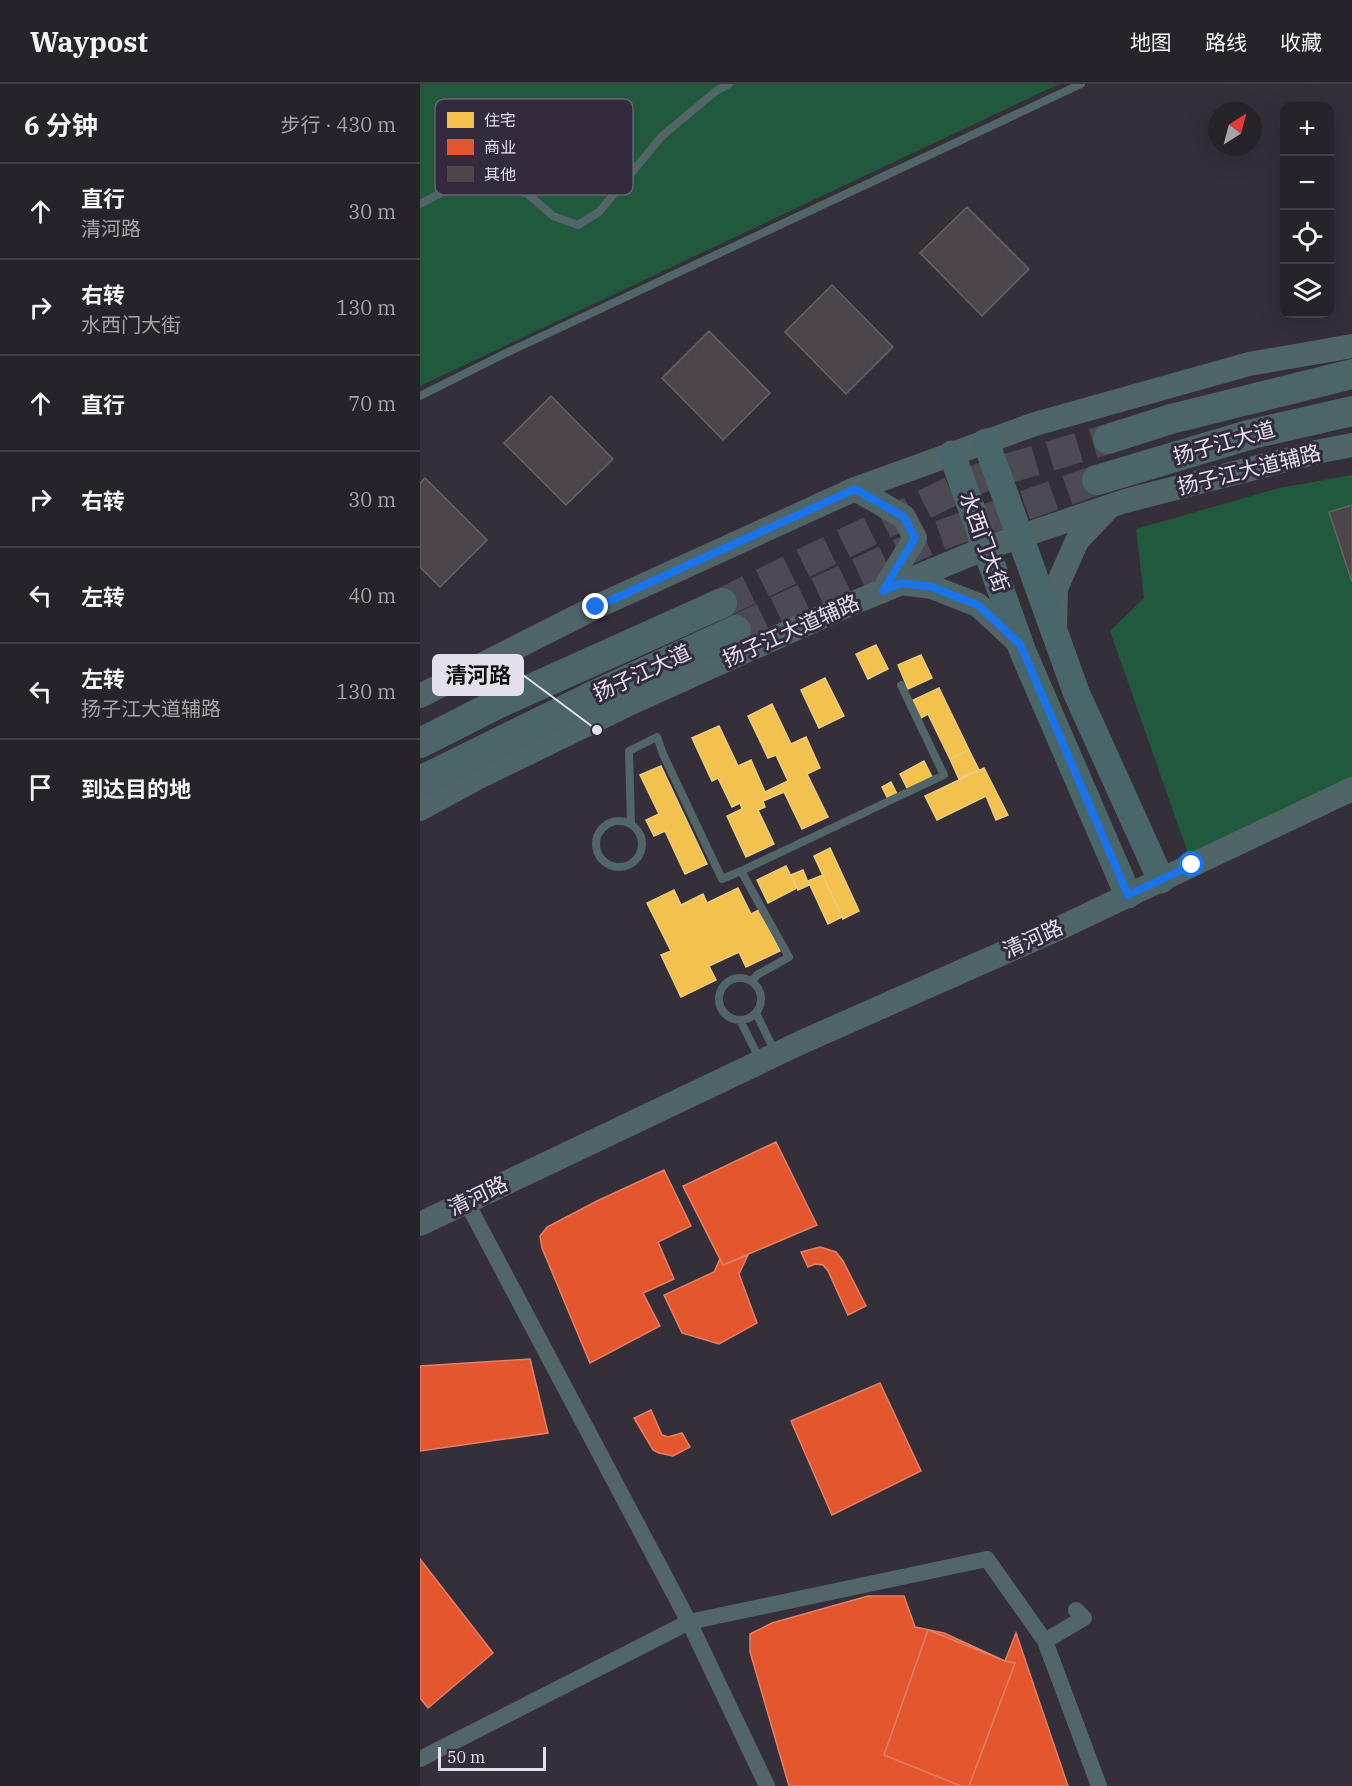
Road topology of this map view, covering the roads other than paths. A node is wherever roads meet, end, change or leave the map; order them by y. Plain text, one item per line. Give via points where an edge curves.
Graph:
1 (729, 84) edge
2 (1081, 84) edge
3 (633, 171) edge
4 (437, 195) edge
5 (529, 195) edge
6 (613, 195) edge
7 (420, 204) edge
8 (1352, 346) edge
9 (1352, 374) edge
10 (420, 396) edge
11 (1352, 411) edge
12 (1108, 439) tunnel mouth
13 (986, 442) junction
14 (1352, 445) edge
15 (952, 454) junction
16 (855, 489) junction
17 (1103, 493) junction
18 (1020, 537) junction
19 (986, 548) junction
20 (892, 587) junction
21 (722, 603) tunnel mouth
22 (735, 630) tunnel mouth
23 (1055, 633) junction
24 (1020, 644) junction
25 (901, 685) dead end
26 (420, 696) edge
27 (420, 743) edge
28 (420, 781) edge
29 (1352, 789) edge
30 (420, 810) edge
31 (631, 824) junction
32 (741, 871) junction
33 (1161, 879) junction
34 (1128, 895) junction
35 (752, 981) junction
36 (756, 1013) junction
37 (740, 1020) junction
38 (769, 1059) junction
39 (466, 1201) junction
40 (420, 1224) edge
41 (1076, 1610) dead end
42 (689, 1622) junction
43 (1045, 1641) junction
44 (420, 1760) edge
45 (767, 1786) edge
46 (1099, 1786) edge

1 - 3 lane via 662,136
2 - 10 lane
4 - 7 lane
5 - 6 lane via 554,216 578,225 599,212
8 - 13 main road via 1250,364 1035,424
9 - 12 highway, 扬子江大道 via 1171,418
11 - 17 highway, 扬子江大道 via 1252,434
13 - 15 main road
13 - 18 main road, 水西门大街
14 - 17 main road, 扬子江大道辅路
15 - 16 main road
15 - 19 main road, 水西门大街
16 - 20 main road via 904,517 915,538
16 - 26 main road via 596,607
17 - 18 main road, 扬子江大道辅路
17 - 23 main road via 1056,588
18 - 19 main road, 扬子江大道辅路
18 - 23 main road, 水西门大街
19 - 20 main road, 扬子江大道辅路
19 - 24 main road, 水西门大街
20 - 24 main road via 932,587 978,605
20 - 30 main road, 扬子江大道辅路 via 623,707
21 - 27 highway, 扬子江大道
22 - 28 highway, 扬子江大道
23 - 33 main road, 水西门大街 via 1076,693
24 - 34 main road, 水西门大街
25 - 32 lane via 944,775
29 - 33 main road, 清河路
31 - 31 lane via 610,822 599,832 598,853 608,865 624,867 638,858 641,836
31 - 32 lane via 629,752 657,737 722,879
32 - 35 lane via 789,957
33 - 34 main road, 清河路
34 - 38 main road, 清河路
35 - 36 lane via 761,999
35 - 37 lane via 732,979 719,996 727,1015
36 - 37 lane
36 - 38 lane
37 - 38 lane
38 - 39 main road, 清河路
39 - 40 main road, 清河路
39 - 42 street
41 - 43 street via 1084,1618
42 - 43 street via 987,1559
42 - 44 street
42 - 45 street
43 - 46 street

